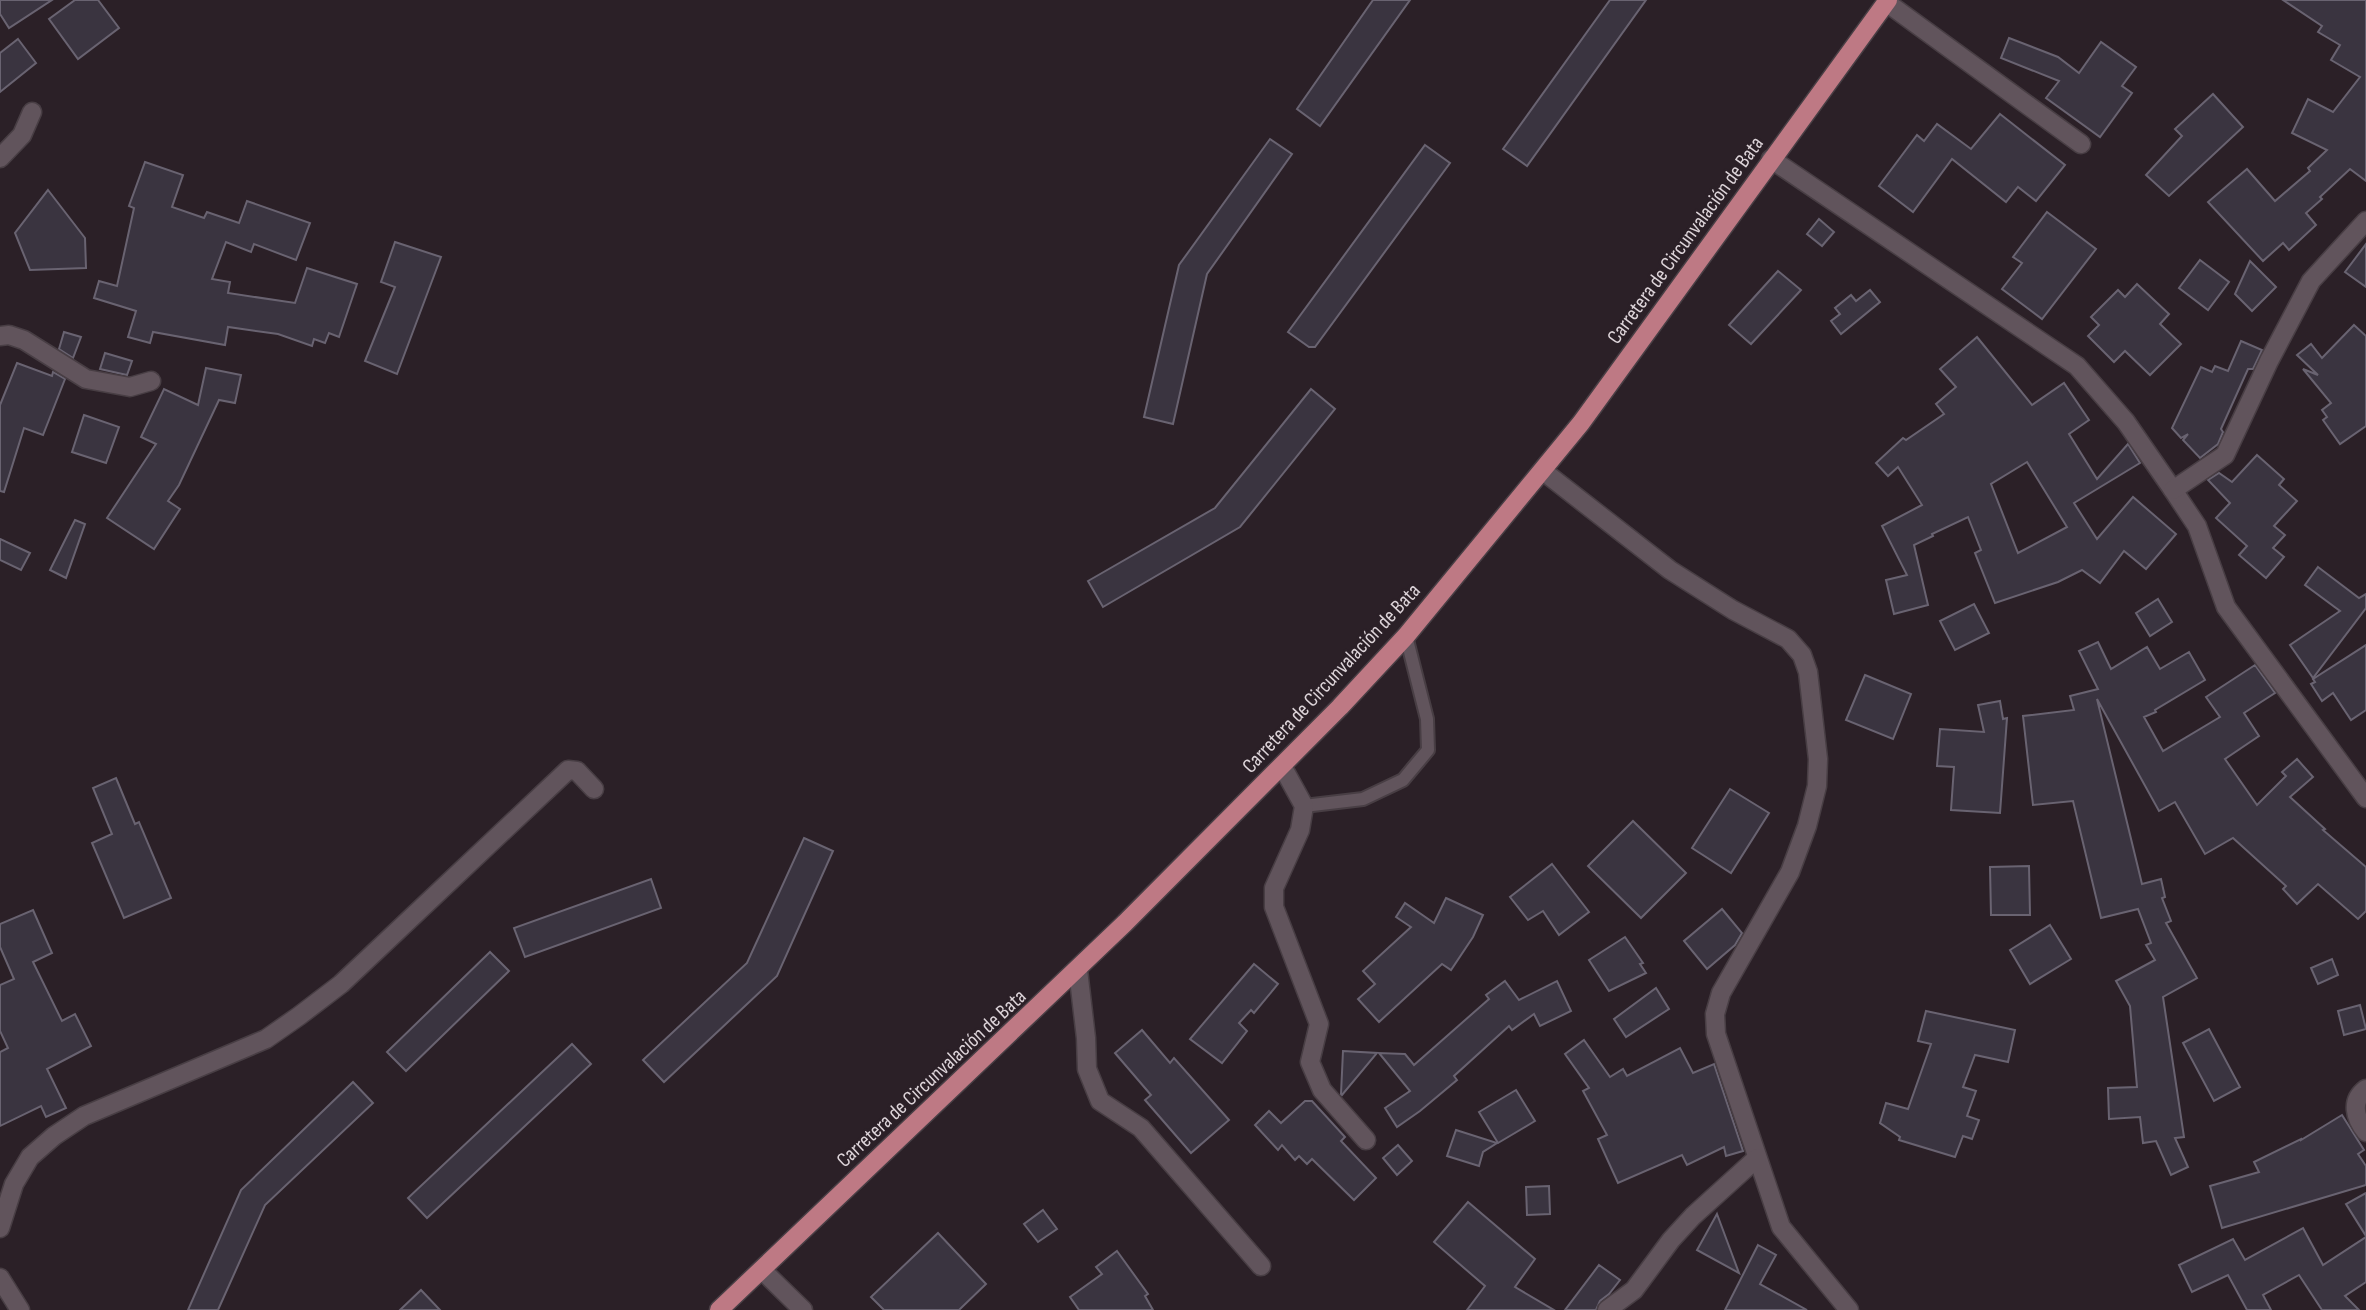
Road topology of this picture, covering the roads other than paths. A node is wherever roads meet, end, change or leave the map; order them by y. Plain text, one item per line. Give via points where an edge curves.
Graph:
1 (1887, 1) edge
2 (32, 112) dead end
3 (2081, 144) dead end
4 (0, 158) edge
5 (1771, 159) junction
6 (2366, 221) edge
7 (0, 336) edge
8 (151, 380) dead end
9 (1543, 471) junction
10 (2173, 490) junction
11 (1406, 636) junction
12 (1282, 766) junction
13 (594, 789) dead end
14 (2366, 798) edge
15 (1304, 807) junction
16 (1078, 970) junction
17 (2366, 1088) edge
18 (2366, 1132) edge
19 (1366, 1140) dead end
20 (1757, 1158) junction
21 (0, 1228) edge
22 (1261, 1266) dead end
23 (762, 1270) junction
24 (0, 1278) edge
25 (20, 1310) edge
26 (719, 1310) edge
27 (803, 1310) edge
28 (1607, 1310) edge
29 (1849, 1310) edge

1 - 3 street
1 - 5 main road, Carretera de Circunvalación de Bata
2 - 4 street via 22,135
5 - 9 main road, Carretera de Circunvalación de Bata
5 - 10 street via 2077,366 2126,422
6 - 10 street via 2311,281 2225,456
7 - 8 street via 24,340 86,379 130,387
9 - 11 main road, Carretera de Circunvalación de Bata
9 - 20 street via 1670,570 1788,639 1802,655 1808,673 1818,759 1807,826 1790,872 1721,993 1715,1014 1716,1034
10 - 14 street via 2197,526 2226,607
11 - 12 main road, Carretera de Circunvalación de Bata
11 - 15 lane via 1427,719 1429,750 1403,780 1363,799
12 - 15 street
12 - 16 main road, Carretera de Circunvalación de Bata
13 - 21 street via 577,771 568,770 341,984 266,1039 84,1116 54,1136 30,1157 14,1184
15 - 19 street via 1300,830 1274,888 1274,906 1319,1024 1310,1062 1322,1090
16 - 22 street via 1087,1069 1100,1101 1141,1128
16 - 23 main road, Carretera de Circunvalación de Bata
17 - 18 street via 2356,1101 2355,1113
20 - 28 street via 1693,1216 1634,1290
20 - 29 street via 1781,1227
23 - 26 main road, Carretera de Circunvalación de Bata
23 - 27 street
24 - 25 street

